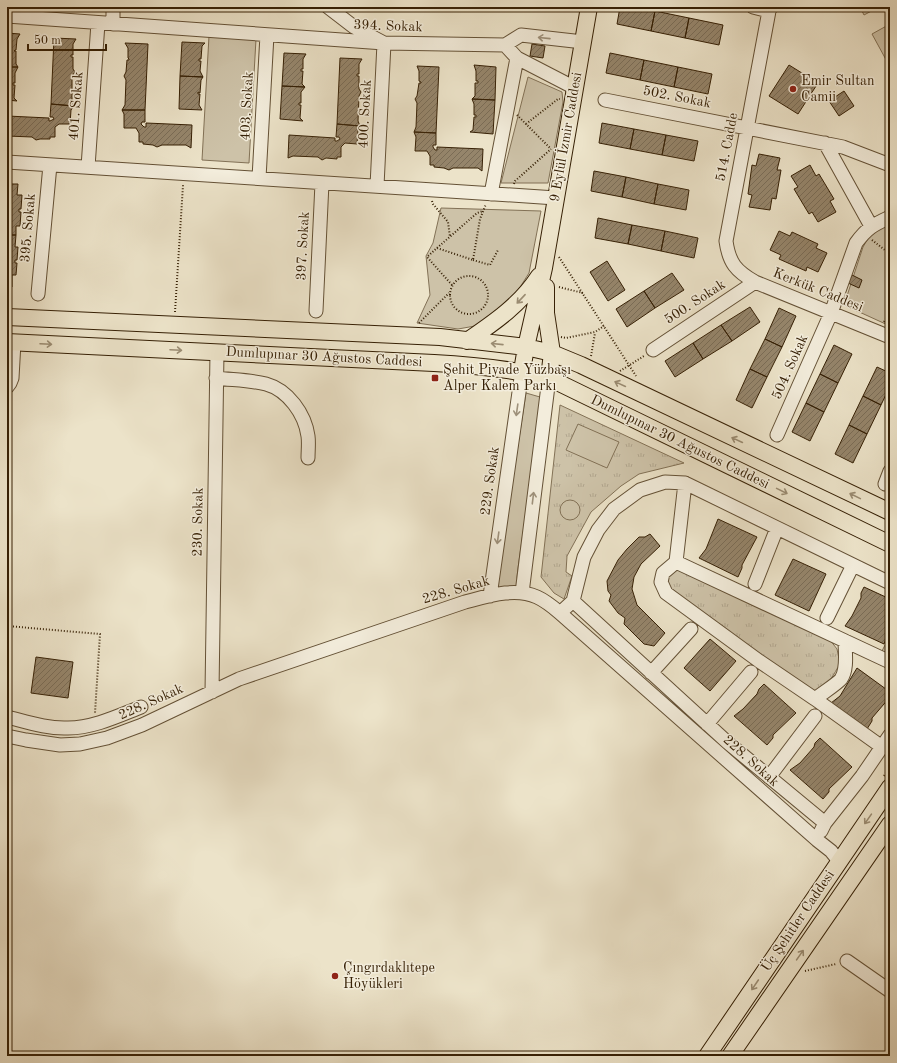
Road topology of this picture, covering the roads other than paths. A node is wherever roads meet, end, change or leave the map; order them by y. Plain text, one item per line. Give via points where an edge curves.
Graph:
1 (113, 7) edge
2 (328, 7) edge
3 (588, 7) edge
4 (752, 7) edge
5 (770, 9) edge
6 (7, 16) edge
7 (98, 23) junction
8 (113, 24) junction
9 (267, 35) junction
10 (582, 42) junction
11 (384, 43) junction
12 (505, 45) junction
13 (517, 58) junction
14 (574, 94) junction
15 (605, 100) dead end
16 (747, 127) junction
17 (825, 144) junction
18 (7, 162) edge
19 (50, 165) junction
20 (890, 165) edge
21 (88, 167) junction
22 (259, 178) junction
23 (322, 183) junction
24 (378, 186) junction
25 (491, 194) junction
26 (556, 198) junction
27 (890, 217) edge
28 (867, 230) junction
29 (545, 275) junction
30 (755, 282) junction
31 (38, 294) dead end
32 (316, 311) dead end
33 (831, 313) junction
34 (7, 317) edge
35 (890, 337) edge
36 (467, 341) junction
37 (10, 342) edge
38 (526, 347) junction
39 (653, 350) road end
40 (216, 352) junction
41 (552, 353) junction
42 (522, 371) junction
43 (216, 378) junction
44 (549, 378) junction
45 (7, 387) edge
46 (777, 435) dead end
47 (308, 458) dead end
48 (685, 483) junction
49 (890, 512) edge
50 (776, 528) junction
51 (890, 544) edge
52 (676, 562) junction
53 (853, 565) junction
54 (890, 583) edge
55 (755, 584) dead end
56 (522, 593) junction
57 (490, 596) junction
58 (573, 601) junction
59 (560, 613) junction
60 (827, 618) dead end
61 (691, 629) dead end
62 (845, 641) junction
63 (890, 662) edge
64 (750, 672) dead end
65 (651, 673) junction
66 (212, 692) junction
67 (815, 698) junction
68 (141, 707) dead end
69 (815, 716) dead end
70 (7, 717) edge
71 (707, 724) junction
72 (890, 735) edge
73 (7, 736) edge
74 (882, 747) junction
75 (769, 777) junction
76 (890, 787) edge
77 (825, 823) junction
78 (890, 824) edge
79 (816, 840) junction
80 (839, 861) junction
81 (847, 961) road end
82 (890, 991) edge
83 (707, 1056) edge
84 (730, 1056) edge

1 - 8 street
2 - 11 street via 354,27
3 - 10 main road, 9 Eylül İzmir Caddesi
4 - 5 street
5 - 16 street, 514. Cadde
6 - 7 street, 394. Sokak
7 - 8 street, 394. Sokak
7 - 21 street, 401. Sokak
8 - 9 street, 394. Sokak
9 - 11 street, 394. Sokak
9 - 22 street, 403. Sokak
10 -> 12 street via 521,35
10 - 14 main road, 9 Eylül İzmir Caddesi
11 - 12 street, 394. Sokak
11 - 24 street, 400. Sokak
12 - 13 street
13 - 14 street
13 - 25 street
14 - 26 main road, 9 Eylül İzmir Caddesi via 557,150
15 - 16 street, 502. Sokak
16 - 17 street, 502. Sokak
16 - 30 street, 514. Cadde via 726,241 728,254 734,265 743,275
17 - 20 street, 502. Sokak via 843,147
17 - 28 street
18 - 19 street
19 - 21 street
19 - 31 street, 395. Sokak
21 - 22 street
22 - 23 street
23 - 24 street
23 - 32 street, 397. Sokak
24 - 25 street
25 - 26 street
26 - 29 main road, 9 Eylül İzmir Caddesi
27 - 28 street
28 - 33 street, 504. Sokak via 856,244
29 -> 36 main road, 9 Eylül İzmir Caddesi via 503,316
29 - 38 main road, 9 Eylül İzmir Caddesi
29 - 41 main road, 9 Eylül İzmir Caddesi via 546,314
30 - 33 street, Kerkük Caddesi
30 - 39 street, 500. Sokak
33 - 35 street, Kerkük Caddesi
33 - 46 street, 504. Sokak
34 - 36 main road, Dumlupınar 30 Ağustos Caddesi via 417,336
38 -> 36 main road, Dumlupınar 30 Ağustos Caddesi
37 -> 40 main road, Dumlupınar 30 Ağustos Caddesi
37 - 45 street via 12,378
38 - 41 main road, Dumlupınar 30 Ağustos Caddesi
38 - 42 main road, 9 Eylül İzmir Caddesi
40 - 42 main road, Dumlupınar 30 Ağustos Caddesi via 442,363
40 - 43 street, 230. Sokak
41 - 44 main road, 9 Eylül İzmir Caddesi
49 -> 41 main road, Dumlupınar 30 Ağustos Caddesi
42 - 44 main road, Dumlupınar 30 Ağustos Caddesi
42 -> 57 street, 229. Sokak
43 - 47 street via 265,384 279,389 295,404 302,416 308,436
43 - 66 street, 230. Sokak
44 -> 51 main road, Dumlupınar 30 Ağustos Caddesi
56 -> 44 street
48 - 50 street
48 - 52 street
48 - 58 street via 665,482 640,490 614,509 598,530 584,557
50 - 53 street
50 - 55 street
52 - 62 street
52 - 67 street via 663,572 661,582 666,593 759,661
53 - 54 street
53 - 60 street
56 - 57 street, 228. Sokak
56 - 59 street, 228. Sokak via 537,597
57 - 66 street, 228. Sokak via 458,604 239,678
58 - 59 street
58 - 65 street
59 - 79 street, 228. Sokak
61 - 65 street
62 - 63 street
62 - 67 street via 846,657 841,680
64 - 71 street
65 - 71 street
66 - 73 street, 228. Sokak via 124,733 93,742 60,744
67 - 74 street
68 - 70 street via 94,724 67,728
69 - 75 street
71 - 75 street
72 - 74 street
74 - 77 street
75 - 77 street
76 -> 80 main road, Üç Şehitler Caddesi
77 - 79 street
84 -> 78 main road, Üç Şehitler Caddesi
79 - 80 street, 228. Sokak
80 -> 83 main road, Üç Şehitler Caddesi
81 - 82 street

